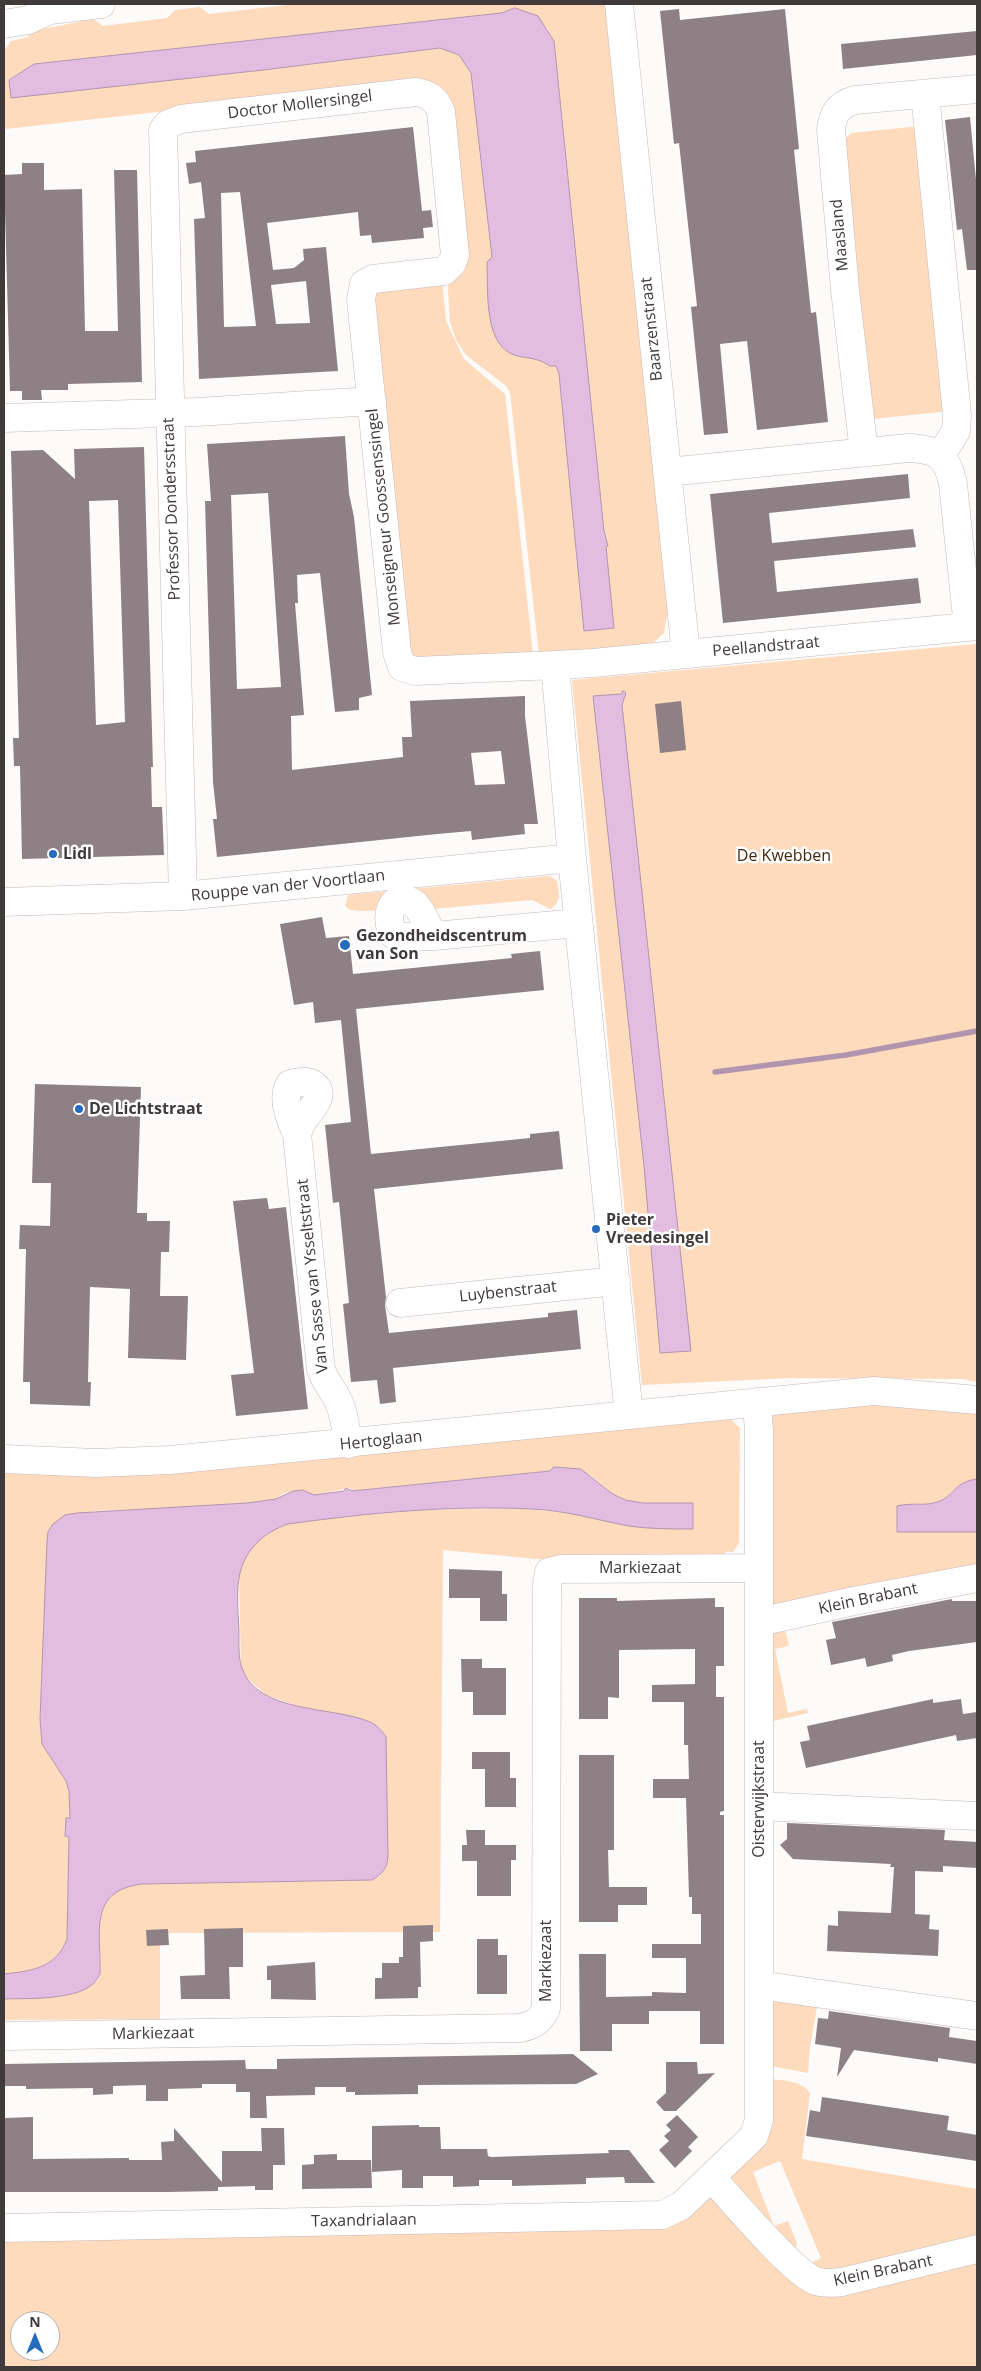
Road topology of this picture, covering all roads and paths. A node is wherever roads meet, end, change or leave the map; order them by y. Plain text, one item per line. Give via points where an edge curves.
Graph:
1 (101, 4) edge
2 (618, 4) edge
3 (4, 5) edge
4 (50, 10) junction
5 (4, 24) edge
6 (977, 89) edge
7 (925, 94) junction
8 (432, 97) joint
9 (168, 124) joint
10 (372, 402) junction
11 (169, 413) junction
12 (4, 418) edge
13 (864, 452) junction
14 (941, 455) junction
15 (667, 472) junction
16 (973, 627) edge
17 (686, 654) junction
18 (555, 665) junction
19 (572, 858) junction
20 (183, 896) junction
21 (4, 902) edge
22 (578, 923) junction
23 (434, 936) dead end
24 (298, 1134) dead end
25 (616, 1280) junction
26 (400, 1303) dead end
27 (977, 1400) edge
28 (757, 1402) junction
29 (629, 1415) junction
30 (348, 1444) junction
31 (4, 1459) edge
32 (759, 1568) junction
33 (977, 1578) edge
34 (759, 1622) junction
35 (759, 1806) junction
36 (977, 1816) edge
37 (759, 1985) junction
38 (977, 2016) edge
39 (4, 2036) edge
40 (712, 2177) junction
41 (4, 2228) edge
42 (977, 2249) edge

1 - 4 street
2 - 15 street, Baarzenstraat
3 - 4 street
4 - 5 street via 28,20
6 - 7 street, Maasland
7 - 13 street, Maasland via 855,100 843,104 833,114 830,130
7 - 14 street via 958,415 956,431
8 - 9 street, Doctor Mollersingel via 416,92 181,119
8 - 10 street, Monseigneur Goossenssingel via 441,112 455,255 444,271 373,279 364,284 360,298
9 - 11 street, Professor Dondersstraat via 163,130 162,142
10 - 11 street
10 - 18 street, Monseigneur Goossenssingel via 402,667 415,671
11 - 12 street
11 - 20 street, Professor Dondersstraat
13 - 14 street via 926,448
13 - 15 street
14 - 16 street via 950,469 953,484
15 - 17 street, Baarzenstraat
16 - 17 street, Peellandstraat
17 - 18 street, Peellandstraat
18 - 19 street
19 - 20 street, Rouppe van der Voortlaan
19 - 22 street
20 - 21 street, Rouppe van der Voortlaan
22 - 23 street
22 - 25 street
24 - 30 street, Van Sasse van Ysseltstraat via 321,1370 339,1402
25 - 26 street, Luybenstraat
25 - 29 street
27 - 28 street, Hertoglaan via 874,1391
28 - 29 street, Hertoglaan
28 - 32 street, Oisterwijkstraat
29 - 30 street, Hertoglaan
30 - 31 street, Hertoglaan via 170,1460 96,1463
32 - 34 street, Oisterwijkstraat
32 - 39 street, Markiezaat via 562,1569 549,1572 546,2009 542,2018 533,2025 510,2028
33 - 34 street, Klein Brabant
34 - 35 street, Oisterwijkstraat
35 - 36 street
35 - 37 street, Oisterwijkstraat
37 - 38 street
37 - 40 street, Oisterwijkstraat via 759,2120 754,2136
40 - 41 street, Taxandrialaan via 681,2206 662,2215
40 - 42 street, Klein Brabant via 794,2266 815,2281 842,2282

